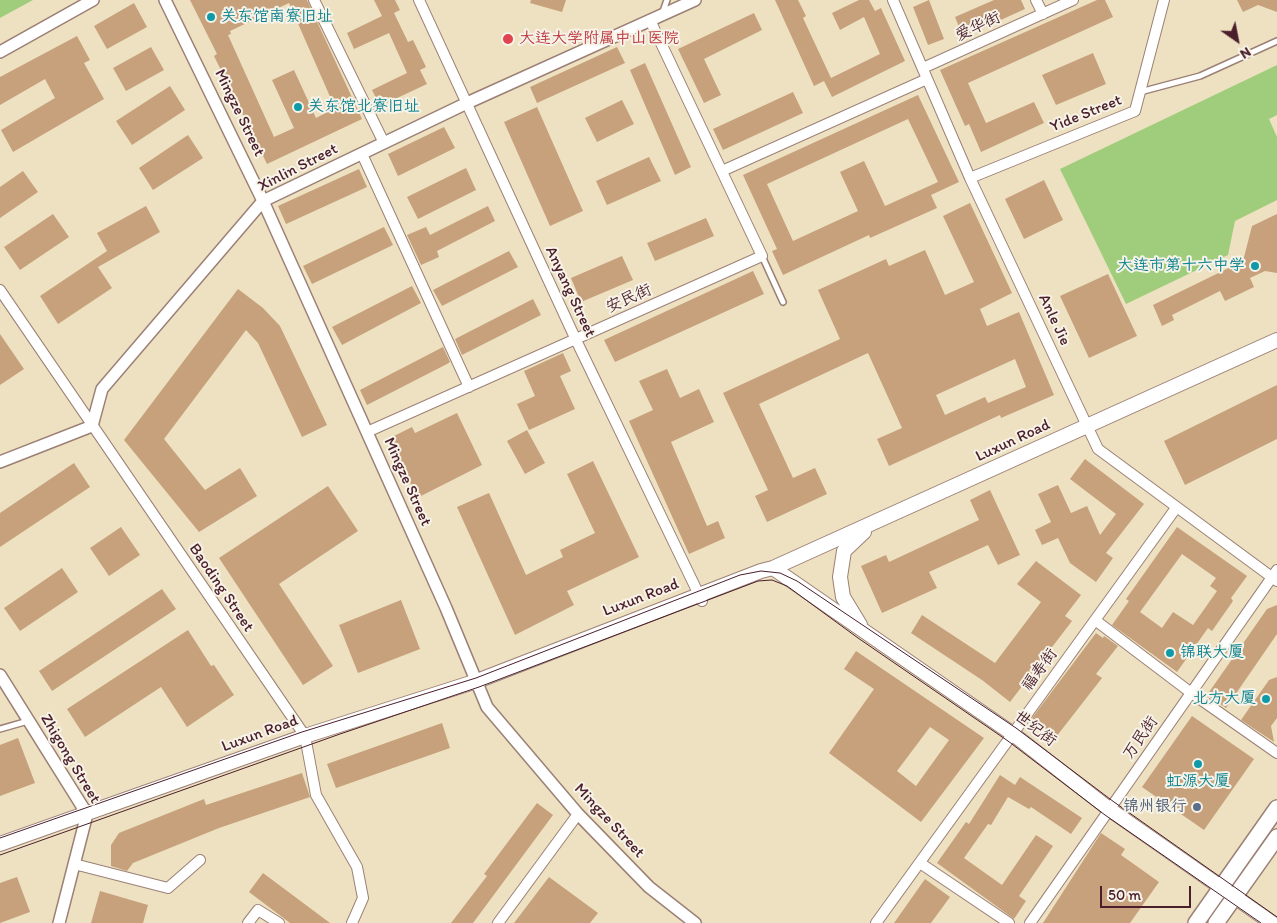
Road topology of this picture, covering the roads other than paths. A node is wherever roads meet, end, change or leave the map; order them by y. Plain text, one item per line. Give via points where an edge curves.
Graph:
1 (93, 0) edge
2 (165, 0) edge
3 (314, 0) edge
4 (419, 0) edge
5 (666, 0) edge
6 (695, 0) edge
7 (894, 0) edge
8 (1036, 0) edge
9 (1074, 0) edge
10 (1164, 0) edge
11 (1043, 14) junction
12 (662, 15) junction
13 (650, 20) junction
14 (1277, 41) edge
15 (0, 52) edge
16 (923, 68) junction
17 (927, 79) junction
18 (1140, 92) junction
19 (467, 103) junction
20 (384, 143) junction
21 (362, 154) junction
22 (722, 171) junction
23 (970, 178) junction
24 (263, 200) junction
25 (762, 256) junction
26 (0, 290) edge
27 (783, 302) dead end
28 (576, 340) junction
29 (1277, 340) edge
30 (469, 387) junction
31 (92, 426) junction
32 (1088, 426) junction
33 (368, 432) junction
34 (0, 462) edge
35 (1176, 508) junction
36 (869, 526) junction
37 (773, 568) junction
38 (1275, 576) edge
39 (700, 598) junction
40 (1095, 620) junction
41 (863, 630) junction
42 (0, 675) edge
43 (477, 681) junction
44 (1190, 692) junction
45 (28, 720) junction
46 (0, 729) edge
47 (1013, 734) junction
48 (305, 736) junction
49 (1277, 753) edge
50 (1277, 808) edge
51 (1109, 809) junction
52 (87, 814) junction
53 (578, 814) junction
54 (1277, 837) edge
55 (0, 844) edge
56 (200, 860) dead end
57 (920, 863) junction
58 (74, 864) junction
59 (1221, 887) junction
60 (1235, 896) junction
61 (59, 923) edge
62 (248, 923) edge
63 (279, 923) edge
64 (352, 923) edge
65 (498, 923) edge
66 (695, 923) edge
67 (876, 923) edge
68 (1009, 923) edge
69 (1030, 923) edge
70 (1196, 923) edge
71 (1216, 923) edge
72 (1272, 923) edge

1 - 15 street
2 - 24 street, Mingze Street
3 - 20 street
4 - 19 street, Anyang Street
5 - 12 lane
6 - 12 street, Xinlin Street
7 - 16 street, Anle Jie
8 - 11 street
9 - 11 street, 爱华街
10 - 18 street, Yide Street
11 - 16 street, 爱华街
12 - 13 street, Xinlin Street
13 - 19 street, Xinlin Street
13 - 22 street
14 - 18 lane via 1200,76
16 - 17 street, Anle Jie
17 - 22 street
17 - 23 street, Anle Jie
18 - 23 street, Yide Street via 1135,111
19 - 20 street, Xinlin Street
19 - 28 street, Anyang Street
20 - 21 street, Xinlin Street
21 - 24 street, Xinlin Street
21 - 30 street
22 - 25 street
23 - 32 street, Anle Jie
24 - 31 street, Xinlin Street via 102,389
24 - 33 street, Mingze Street
25 - 27 lane
25 - 28 street, 安民街
26 - 31 street, Baoding Street
28 - 30 street, 安民街
28 - 39 street, Anyang Street
29 - 32 main road, Luxun Road
30 - 33 street, 安民街
31 - 34 street
31 - 48 street, Baoding Street
32 - 35 street, Anle Jie via 1098,449
32 - 36 main road, Luxun Road
33 - 43 street, Mingze Street
35 - 38 street, Anle Jie
35 - 40 street, 福寿街
36 - 37 main road, Luxun Road
36 - 41 main road via 844,551 840,577 843,598
37 - 39 main road, Luxun Road
37 - 41 main road, 世纪街
38 - 44 street, 万民街
39 - 43 main road, Luxun Road
40 - 44 street
40 - 47 street, 福寿街
41 - 47 main road, 世纪街
42 - 45 street, Zhigong Street
43 - 48 main road, Luxun Road
43 - 53 street, Mingze Street via 487,707
44 - 49 street
44 - 51 street, 万民街
45 - 46 lane
45 - 52 street, Zhigong Street
47 - 51 main road, 世纪街
47 - 57 street, 福寿街
48 - 52 main road, Luxun Road
48 - 64 street, Baoding Street via 316,795 357,867 362,898
50 - 59 main road
51 - 59 main road, 世纪街
51 - 69 street, 万民街
52 - 55 main road, Luxun Road
52 - 58 street, Zhigong Street
53 - 65 street
53 - 66 street, Mingze Street via 649,887
54 - 60 main road
56 - 58 street via 168,888
57 - 67 street, 福寿街
57 - 68 street
58 - 61 street, Zhigong Street
59 - 60 main road, 世纪街
59 - 70 main road
60 - 71 main road
60 - 72 main road, 世纪街
62 - 63 street via 258,910

